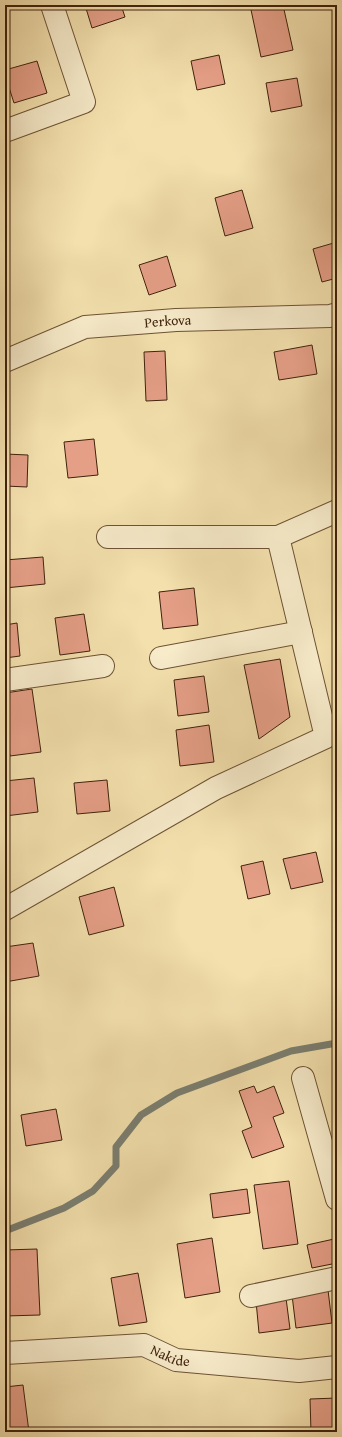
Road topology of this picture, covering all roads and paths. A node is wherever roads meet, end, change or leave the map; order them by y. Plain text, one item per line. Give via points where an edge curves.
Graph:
1 (52, 5) edge
2 (5, 131) edge
3 (337, 314) edge
4 (5, 360) edge
5 (337, 511) edge
6 (108, 537) dead end
7 (278, 537) junction
8 (301, 632) junction
9 (161, 658) dead end
10 (103, 666) dead end
11 (5, 680) edge
12 (5, 909) edge
13 (303, 1078) dead end
14 (337, 1199) edge
15 (337, 1278) edge
16 (252, 1296) dead end
17 (5, 1353) edge
18 (337, 1367) edge

1 - 2 street via 84,102
3 - 4 street, Perkova via 176,320 85,327
5 - 7 street
6 - 7 street
7 - 8 street
8 - 9 street
8 - 12 street via 326,737 216,788
10 - 11 street
13 - 14 street
15 - 16 street
17 - 18 street, Nakide via 144,1346 176,1360 299,1370

